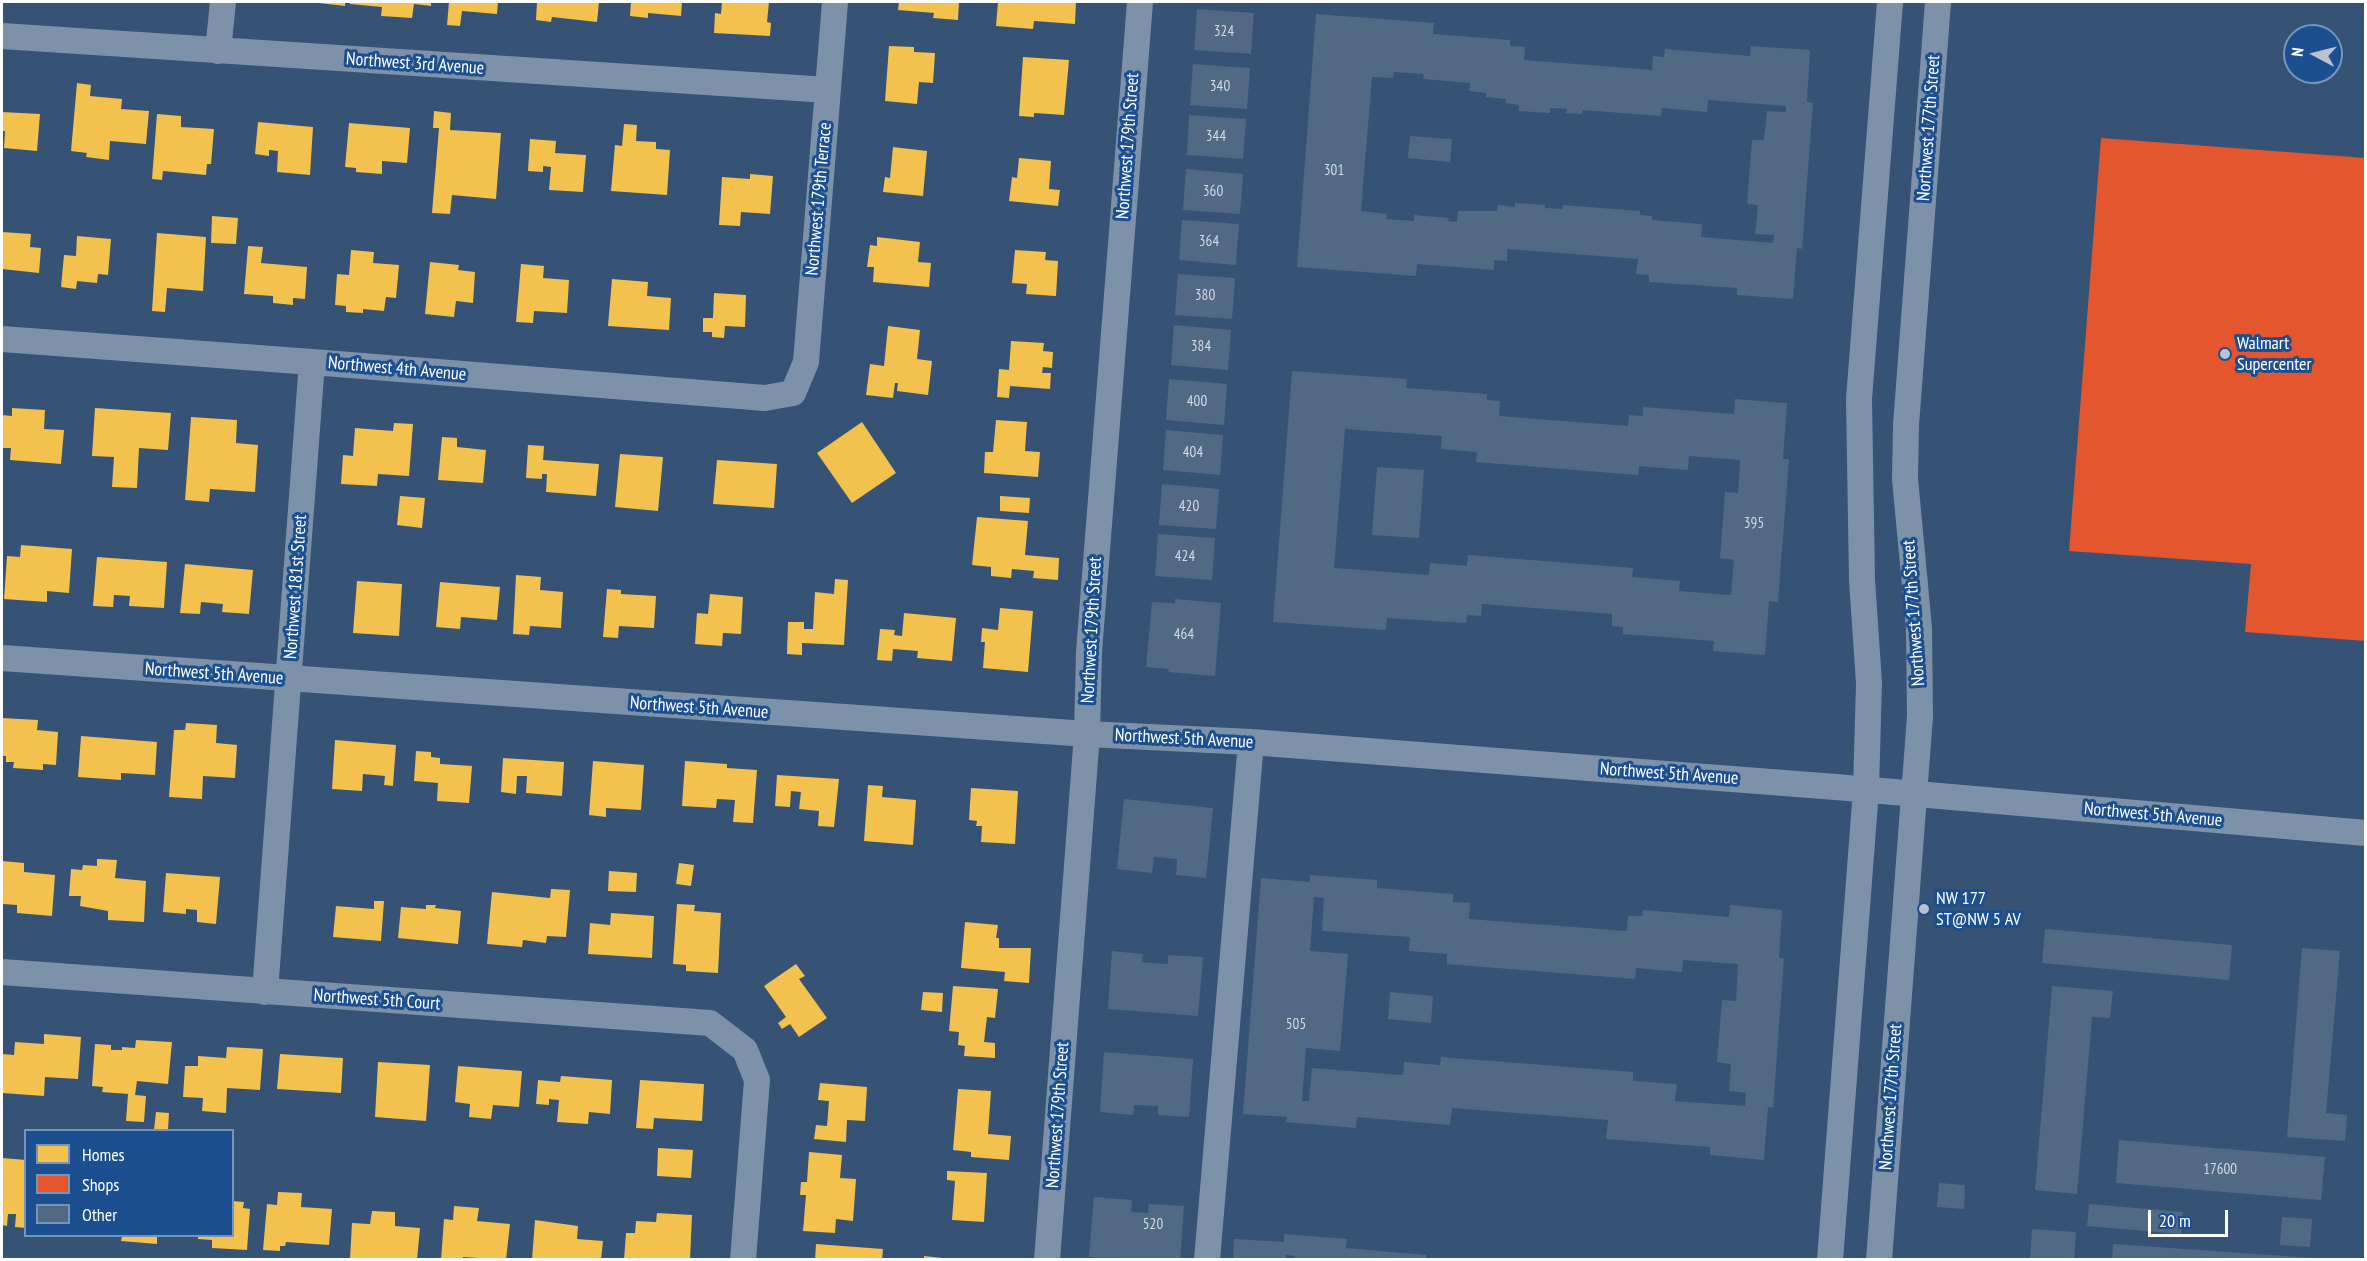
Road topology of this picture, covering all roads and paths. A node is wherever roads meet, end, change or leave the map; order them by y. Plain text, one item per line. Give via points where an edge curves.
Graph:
1 (223, 2) edge
2 (835, 2) edge
3 (1140, 2) edge
4 (1890, 2) edge
5 (1938, 2) edge
6 (2, 36) edge
7 (218, 51) junction
8 (828, 90) junction
9 (2, 339) edge
10 (312, 362) junction
11 (793, 393) joint
12 (2, 658) edge
13 (289, 680) junction
14 (1087, 734) junction
15 (1251, 742) junction
16 (1866, 790) junction
17 (1914, 794) junction
18 (2366, 833) edge
19 (2, 972) edge
20 (265, 992) junction
21 (743, 1260) edge
22 (1047, 1260) edge
23 (1207, 1260) edge
24 (1830, 1260) edge
25 (1879, 1260) edge

1 - 7 street
2 - 8 street, Northwest 179th Terrace
3 - 14 street, Northwest 179th Street via 1089,652
4 - 16 street via 1859,399 1869,683
5 - 17 street, Northwest 177th Street via 1906,425 1905,479 1921,671
6 - 7 street, Northwest 3rd Avenue
7 - 8 street, Northwest 3rd Avenue
8 - 11 street, Northwest 179th Terrace via 806,362
9 - 10 street, Northwest 4th Avenue
10 - 11 street, Northwest 4th Avenue via 765,398
10 - 13 street, Northwest 181st Street
12 - 13 street, Northwest 5th Avenue
13 - 14 street, Northwest 5th Avenue
13 - 20 street, Northwest 181st Street
14 - 15 street, Northwest 5th Avenue
14 - 22 street, Northwest 179th Street
15 - 16 street, Northwest 5th Avenue
15 - 23 street
16 - 17 street, Northwest 5th Avenue
16 - 24 street
17 - 18 street, Northwest 5th Avenue
17 - 25 street, Northwest 177th Street
19 - 20 street, Northwest 5th Court
20 - 21 street, Northwest 5th Court via 710,1023 745,1050 757,1080

